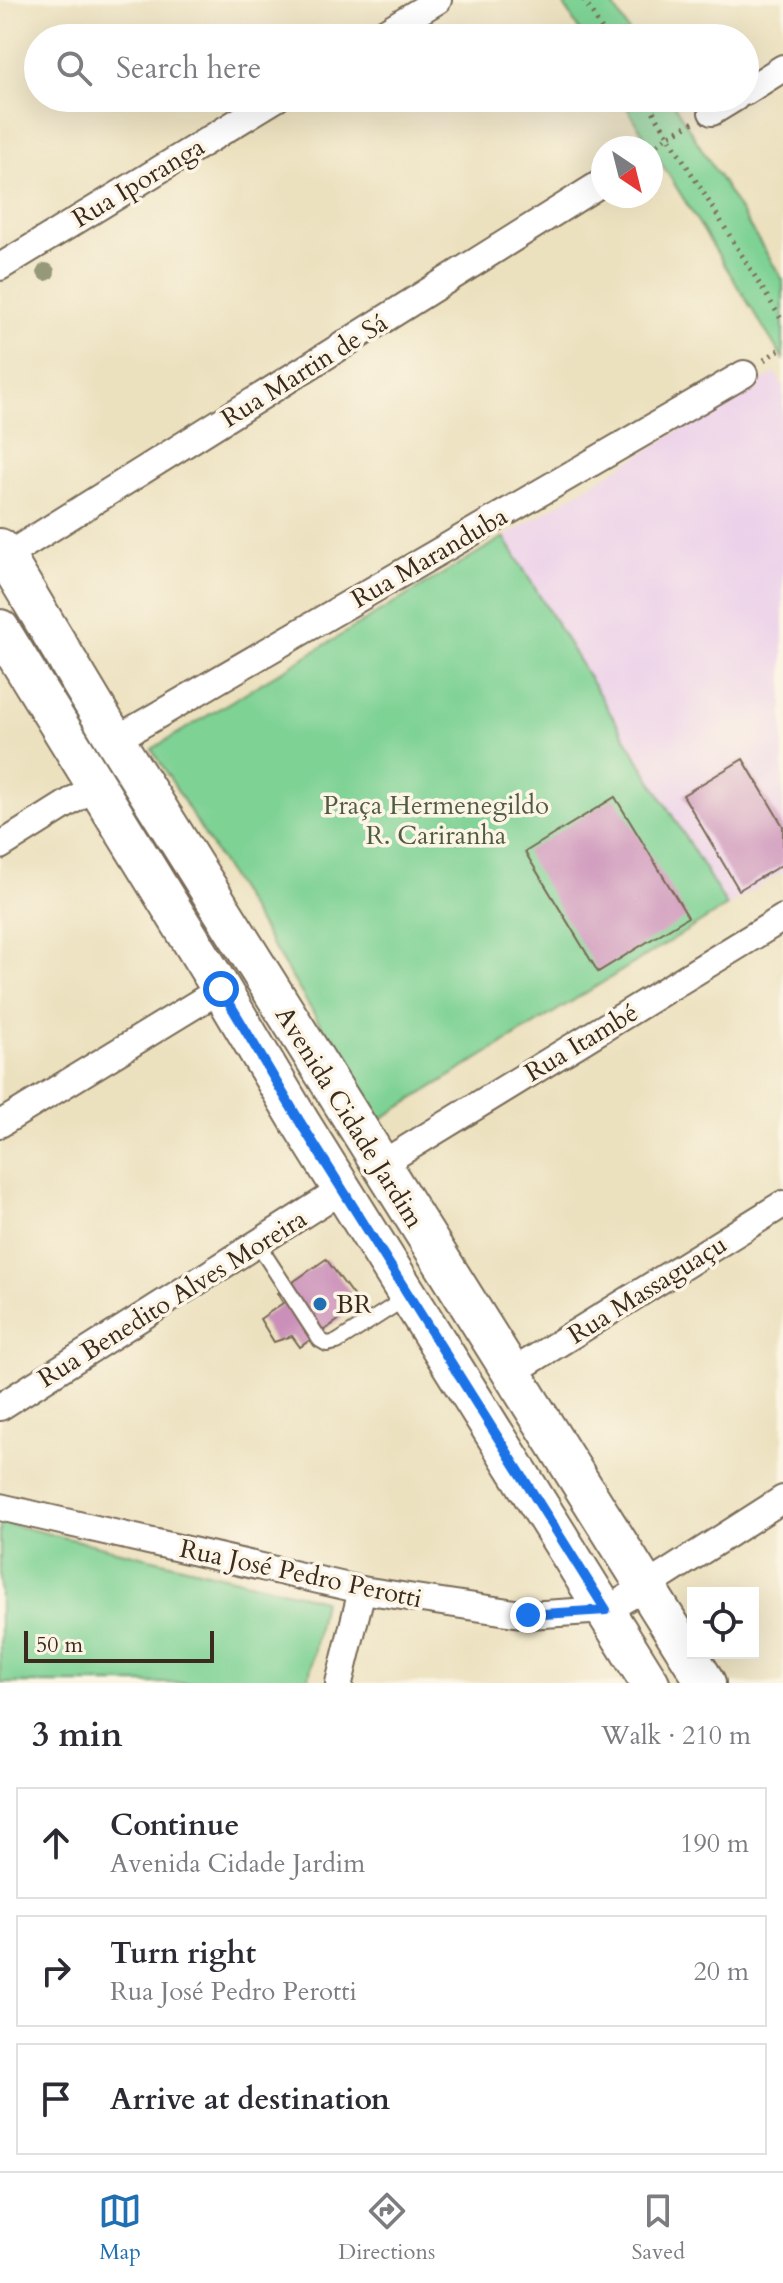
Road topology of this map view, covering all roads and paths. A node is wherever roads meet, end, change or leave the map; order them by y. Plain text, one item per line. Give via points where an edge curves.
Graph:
1 (438, 0) edge
2 (584, 0) edge
3 (398, 24) edge
4 (599, 24) edge
5 (783, 68) edge
6 (759, 83) edge
7 (254, 112) edge
8 (653, 112) edge
9 (712, 112) edge
10 (668, 136) junction
11 (663, 140) edge
12 (591, 189) edge
13 (0, 267) edge
14 (783, 322) edge
15 (744, 374) dead end
16 (3, 553) edge
17 (0, 629) edge
18 (115, 740) junction
19 (97, 785) junction
20 (0, 846) edge
21 (783, 918) edge
22 (221, 989) junction
23 (339, 1099) junction
24 (300, 1122) junction
25 (0, 1124) edge
26 (380, 1165) junction
27 (343, 1189) junction
28 (783, 1204) edge
29 (257, 1243) junction
30 (410, 1296) junction
31 (511, 1373) junction
32 (0, 1407) edge
33 (783, 1499) edge
34 (0, 1507) edge
35 (644, 1588) junction
36 (362, 1590) junction
37 (606, 1610) junction
38 (339, 1683) edge
39 (650, 1683) edge
40 (706, 1683) edge

1 - 3 street
2 - 4 path
5 - 6 street
7 - 13 street, Rua Iporanga
8 - 10 path
9 - 10 path
10 - 11 path
10 - 14 path
12 - 16 street, Rua Martin de Sá
15 - 18 street, Rua Maranduba
16 - 18 main road, Avenida Cidade Jardim
17 - 19 main road, Avenida Cidade Jardim
18 - 23 main road, Avenida Cidade Jardim
19 - 20 street
19 - 22 main road, Avenida Cidade Jardim
21 - 26 street, Rua Itambé
22 - 24 main road, Avenida Cidade Jardim
22 - 25 street
23 - 24 main road
23 - 26 main road, Avenida Cidade Jardim
24 - 27 main road, Avenida Cidade Jardim
26 - 31 main road, Avenida Cidade Jardim
27 - 29 street, Rua Benedito Alves Moreira
27 - 30 main road, Avenida Cidade Jardim
28 - 31 street, Rua Massaguaçu
29 - 30 lane via 327,1344
29 - 32 street, Rua Benedito Alves Moreira
30 - 37 main road, Avenida Cidade Jardim
31 - 35 main road, Avenida Cidade Jardim
33 - 35 street
34 - 36 street, Rua José Pedro Perotti
35 - 37 street
35 - 40 main road, Avenida Cidade Jardim
36 - 37 street, Rua José Pedro Perotti via 528,1615
36 - 38 street
37 - 39 main road, Avenida Cidade Jardim

